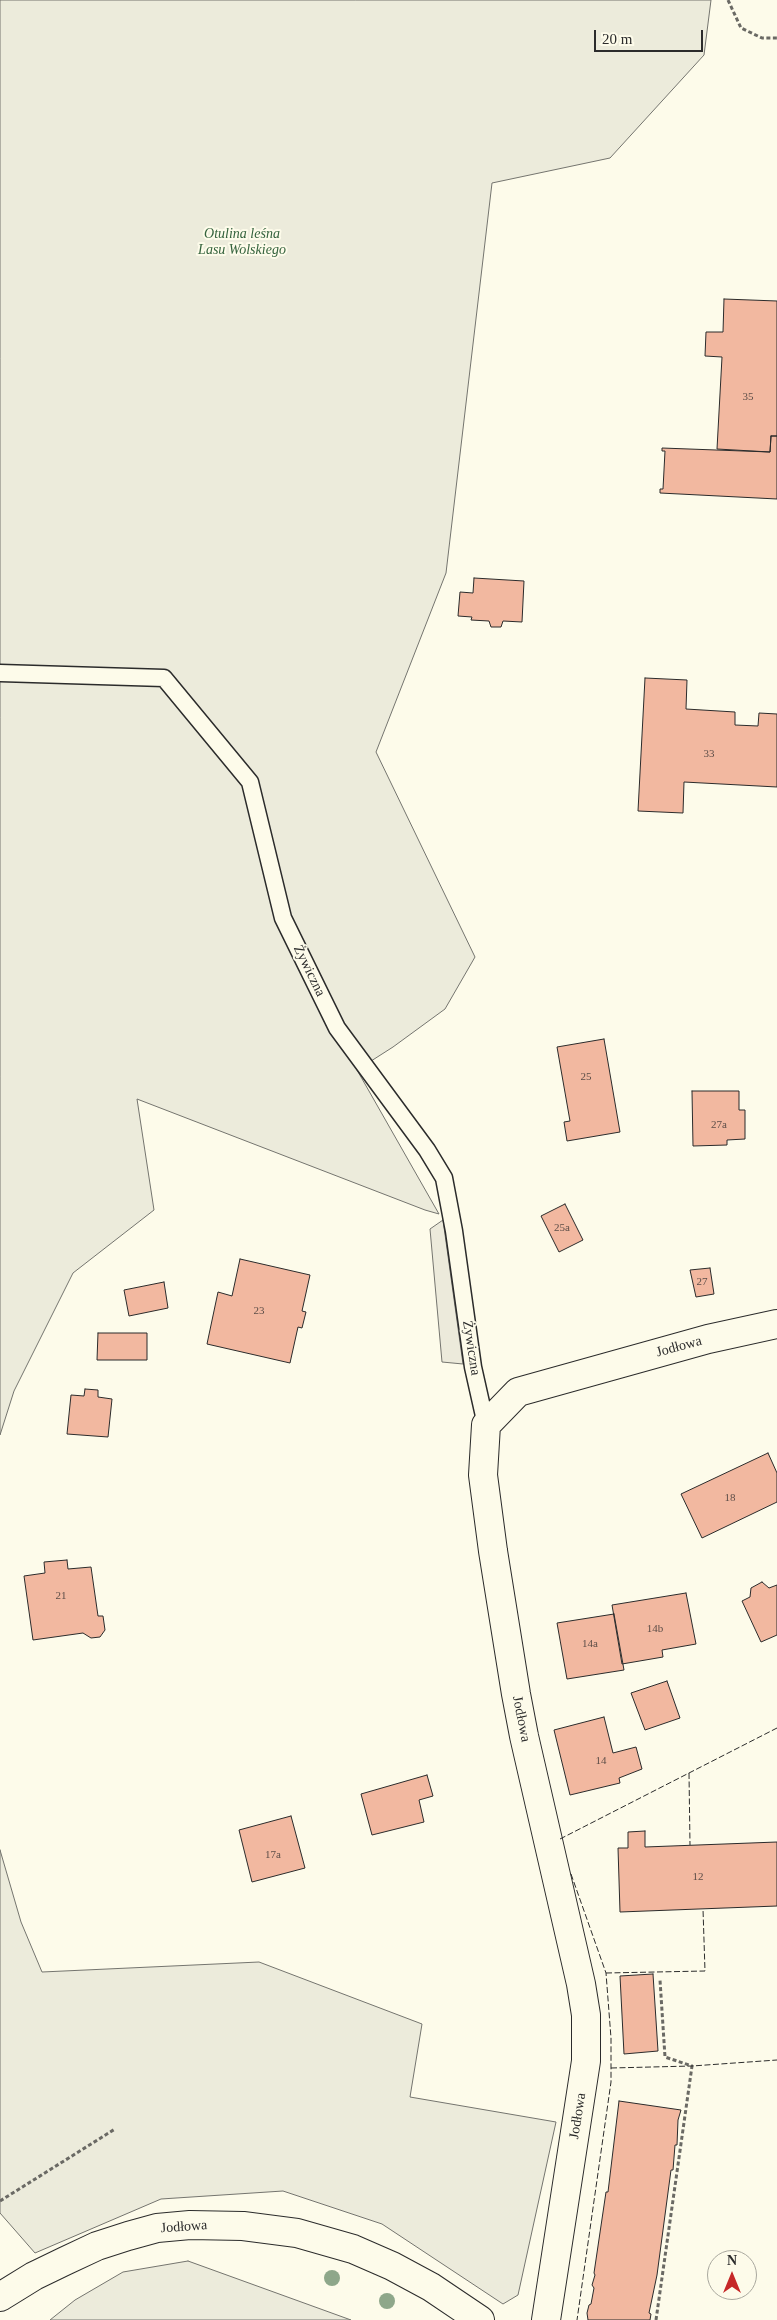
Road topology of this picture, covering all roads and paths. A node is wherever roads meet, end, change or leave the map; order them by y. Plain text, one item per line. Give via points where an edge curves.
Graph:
1 (728, 0) edge
2 (777, 38) edge
3 (0, 673) edge
4 (777, 1324) edge
5 (486, 1426) junction
6 (660, 1980) dead end
7 (115, 2129) dead end
8 (0, 2201) edge
9 (0, 2297) edge
10 (480, 2320) edge
11 (546, 2320) edge
12 (656, 2320) edge

1 - 2 path via 740,28 762,38
3 - 5 lane, Żywiczna via 164,678 250,782 283,918 336,1028 427,1150 444,1178 473,1367
4 - 5 street, Jodłowa via 708,1339 518,1392
5 - 11 street, Jodłowa via 483,1475 515,1684 586,2015 586,2061
6 - 12 path via 666,2057 692,2066
7 - 8 path
9 - 10 street, Jodłowa via 65,2261 128,2236 157,2228 190,2225 244,2226 297,2233 353,2248 431,2287

